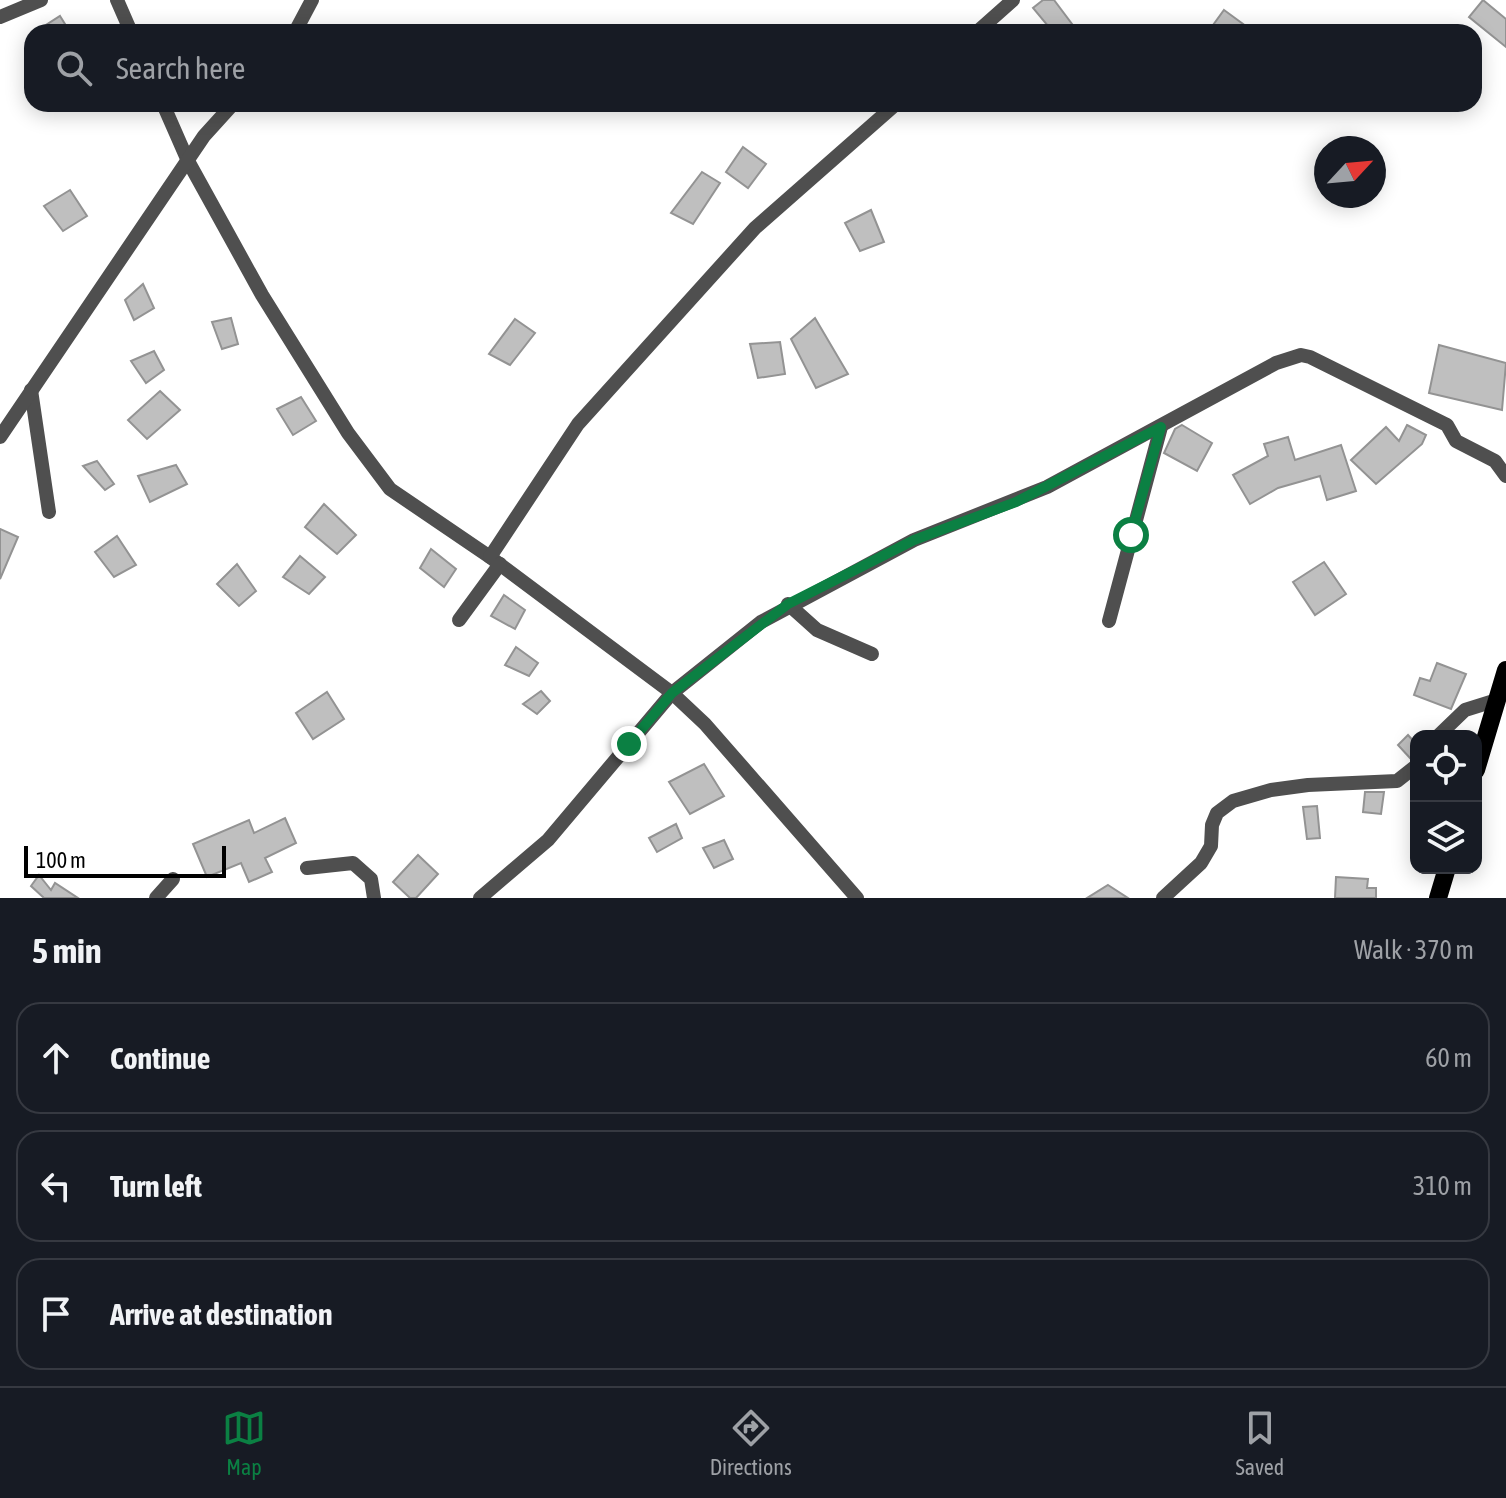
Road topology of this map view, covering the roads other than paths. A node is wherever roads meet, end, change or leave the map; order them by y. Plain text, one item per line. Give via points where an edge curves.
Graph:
1 (41, 0) edge
2 (117, 0) edge
3 (312, 0) edge
4 (1013, 0) edge
5 (0, 17) edge
6 (128, 24) edge
7 (299, 24) edge
8 (986, 24) edge
9 (167, 112) edge
10 (226, 112) edge
11 (887, 112) edge
12 (188, 161) junction
13 (31, 390) junction
14 (1161, 427) junction
15 (0, 437) edge
16 (1506, 476) edge
17 (49, 512) dead end
18 (495, 560) junction
19 (788, 604) junction
20 (459, 620) dead end
21 (1109, 621) dead end
22 (872, 654) dead end
23 (1506, 670) edge
24 (672, 693) junction
25 (1497, 700) junction
26 (1444, 730) edge
27 (1482, 750) edge
28 (1410, 771) edge
29 (307, 868) dead end
30 (1445, 874) edge
31 (173, 879) dead end
32 (156, 898) edge
33 (374, 898) edge
34 (480, 898) edge
35 (857, 898) edge
36 (1163, 898) edge
37 (1438, 898) edge

1 - 5 street
2 - 6 street
3 - 7 street
4 - 8 street
9 - 12 street
10 - 12 street
11 - 18 street via 755,228 588,413
12 - 13 street
12 - 18 street via 262,295 348,433 390,489
13 - 15 street
13 - 17 street
14 - 16 street via 1276,363 1301,355 1447,425 1456,441 1501,465
14 - 19 street via 1016,502 914,540
14 - 21 street
18 - 20 street
18 - 24 street
19 - 22 street via 817,630
19 - 24 street
23 - 25 main road
24 - 34 street via 548,840
24 - 35 street
25 - 26 street via 1465,710
25 - 27 main road
28 - 36 street via 1397,781 1308,785 1233,801 1217,813 1211,846 1201,863
29 - 33 street via 353,863 371,879
30 - 37 main road
31 - 32 street

